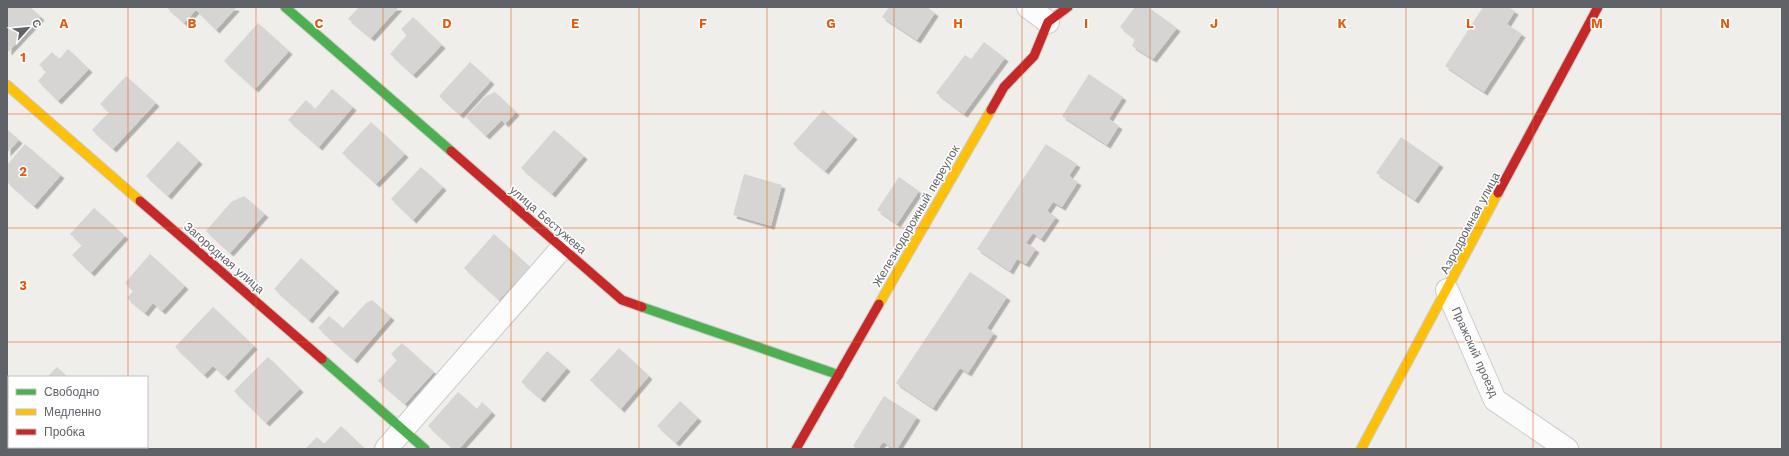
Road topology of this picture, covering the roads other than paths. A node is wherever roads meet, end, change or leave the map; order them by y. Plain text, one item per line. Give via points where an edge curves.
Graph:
1 (285, 7) edge
2 (1028, 7) edge
3 (1068, 7) edge
4 (1598, 7) edge
5 (1048, 22) junction
6 (7, 85) edge
7 (562, 248) junction
8 (1447, 290) junction
9 (838, 375) junction
10 (404, 430) junction
11 (386, 449) edge
12 (424, 449) edge
13 (796, 449) edge
14 (1361, 449) edge
15 (1567, 449) edge

1 - 7 street, улица Бестужева
2 - 5 street
3 - 5 street
4 - 8 street, Аэродромная улица
5 - 9 street, Железнодорожный переулок via 1034,56 1004,87
6 - 10 street, Загородная улица
7 - 9 street, улица Бестужева via 622,300
7 - 10 street
8 - 14 street, Аэродромная улица
8 - 15 street, Пражский проезд via 1495,400
9 - 13 street, Железнодорожный переулок
10 - 11 street
10 - 12 street, Загородная улица

